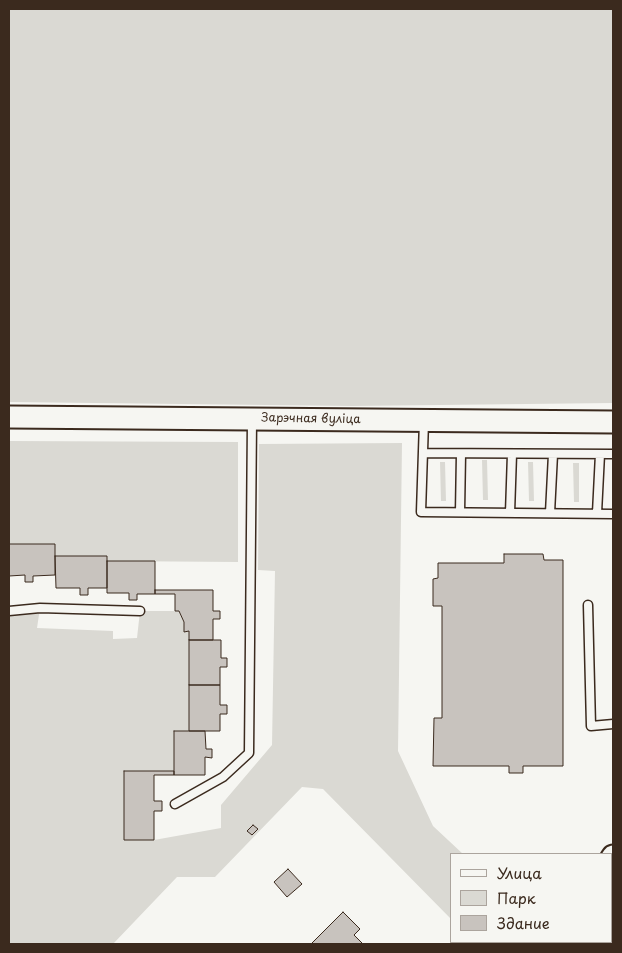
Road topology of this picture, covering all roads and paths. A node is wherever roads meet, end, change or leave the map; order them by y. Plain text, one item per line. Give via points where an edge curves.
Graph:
1 (9, 417) edge
2 (252, 418) junction
3 (424, 420) junction
4 (613, 422) edge
5 (423, 454) junction
6 (461, 454) junction
7 (512, 454) junction
8 (553, 454) junction
9 (600, 454) junction
10 (613, 454) edge
11 (460, 512) junction
12 (510, 513) junction
13 (550, 513) junction
14 (597, 514) junction
15 (613, 514) edge
16 (588, 605) dead end
17 (9, 610) edge
18 (140, 611) dead end
19 (613, 724) edge
20 (175, 804) dead end

1 - 2 street, Зарэчная вуліца
2 - 3 street, Зарэчная вуліца
2 - 20 lane via 249,753 223,777
3 - 4 street, Зарэчная вуліца
3 - 5 lane
5 - 6 lane
5 - 11 lane via 421,512
6 - 7 lane
6 - 11 lane
7 - 8 lane
7 - 12 lane
8 - 9 lane
8 - 13 lane
9 - 10 lane
9 - 14 lane
11 - 12 lane
12 - 13 lane
13 - 14 lane
14 - 15 lane
16 - 19 lane via 591,726
17 - 18 lane

